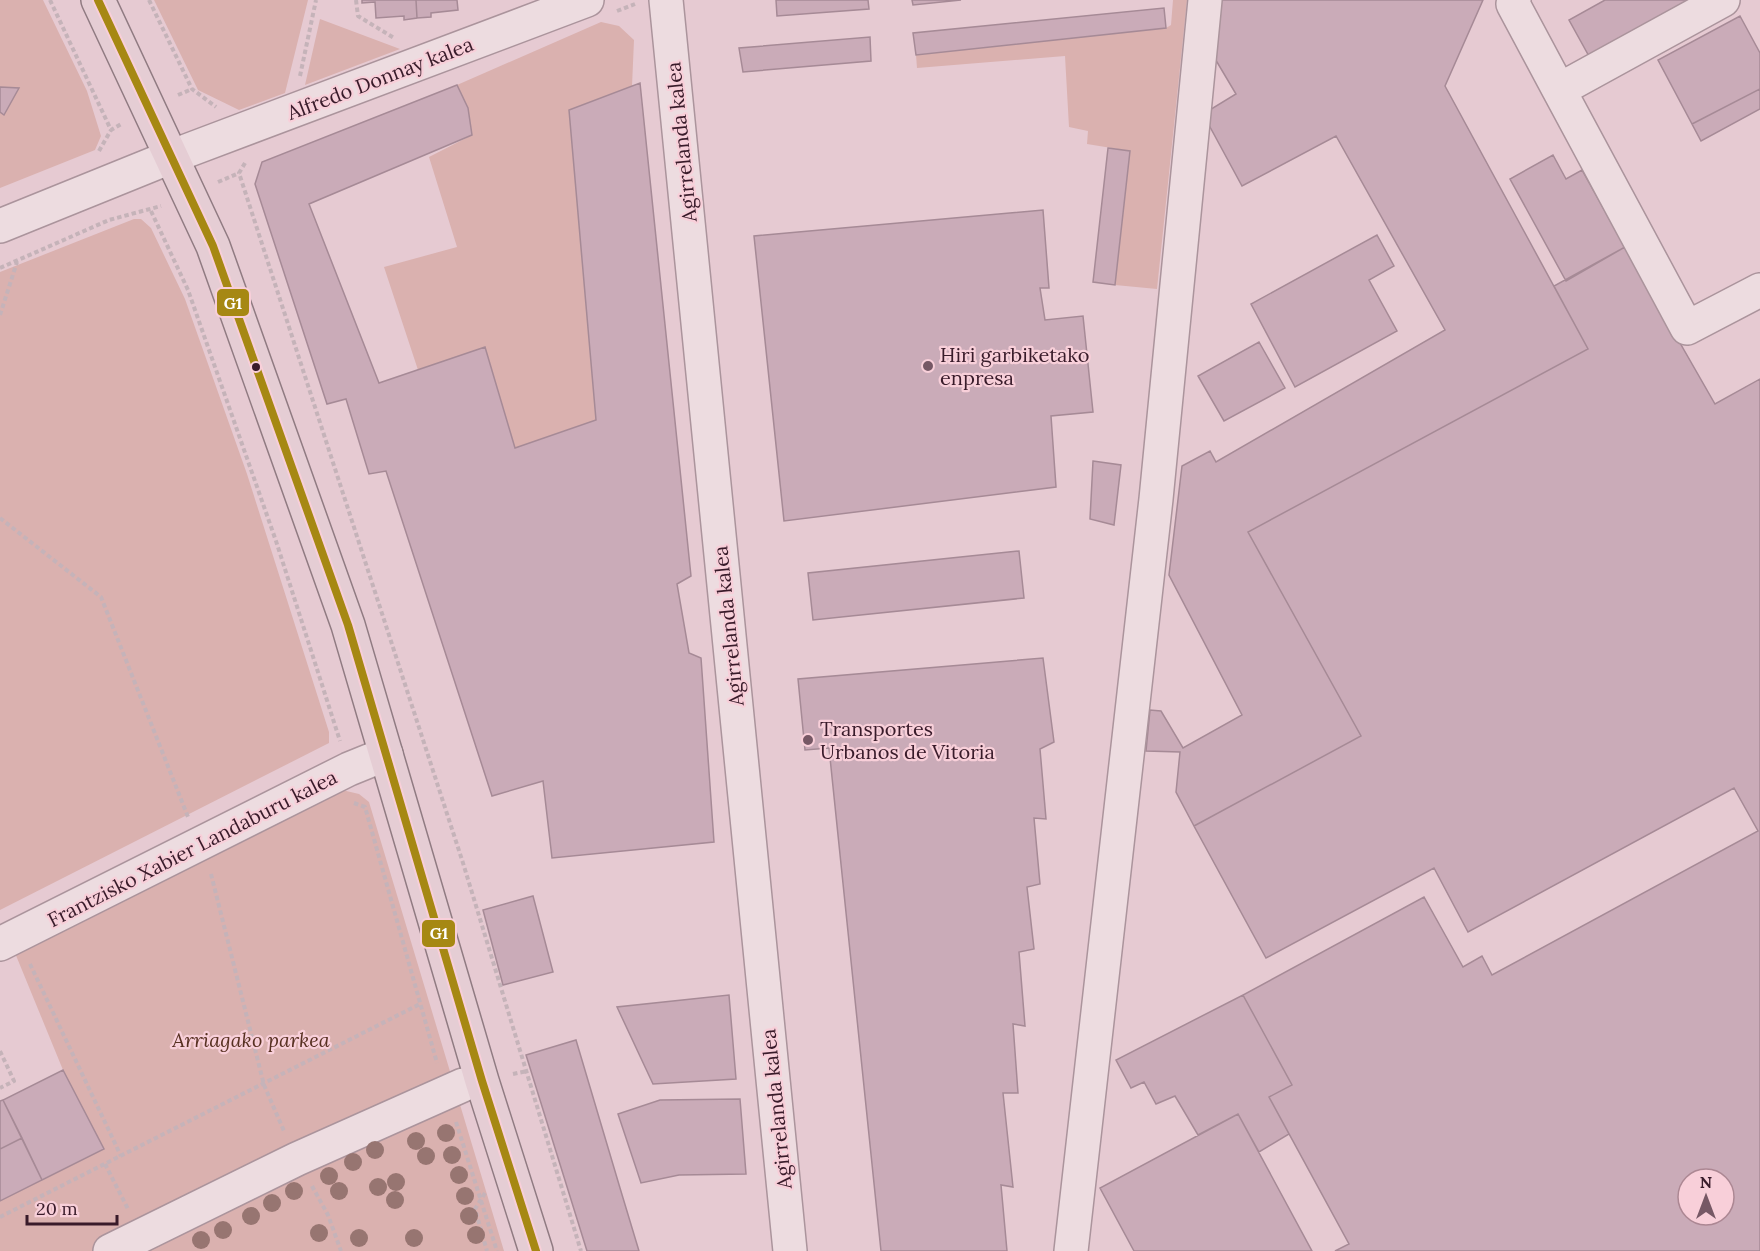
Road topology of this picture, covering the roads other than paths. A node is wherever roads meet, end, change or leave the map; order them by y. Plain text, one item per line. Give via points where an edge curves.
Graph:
1 (98, 0) edge
2 (1205, 0) edge
3 (1514, 0) edge
4 (1723, 0) edge
5 (651, 2) edge
6 (600, 6) edge
7 (1559, 90) junction
8 (173, 156) junction
9 (0, 226) edge
10 (1760, 290) edge
11 (386, 754) junction
12 (13, 951) edge
13 (454, 1088) road end
14 (110, 1251) edge
15 (536, 1251) edge
16 (790, 1251) edge
17 (1071, 1251) edge

1 - 8 main road
2 - 17 street via 1156,500
3 - 7 street
4 - 7 street
5 - 16 street, Agirrelanda kalea
6 - 8 street, Alfredo Donnay kalea
7 - 10 street via 1687,328
8 - 9 street, Alfredo Donnay kalea
8 - 11 main road via 213,246 348,625
11 - 12 street, Frantzisko Xabier Landaburu kalea via 349,769
11 - 15 main road
13 - 14 street via 297,1159

